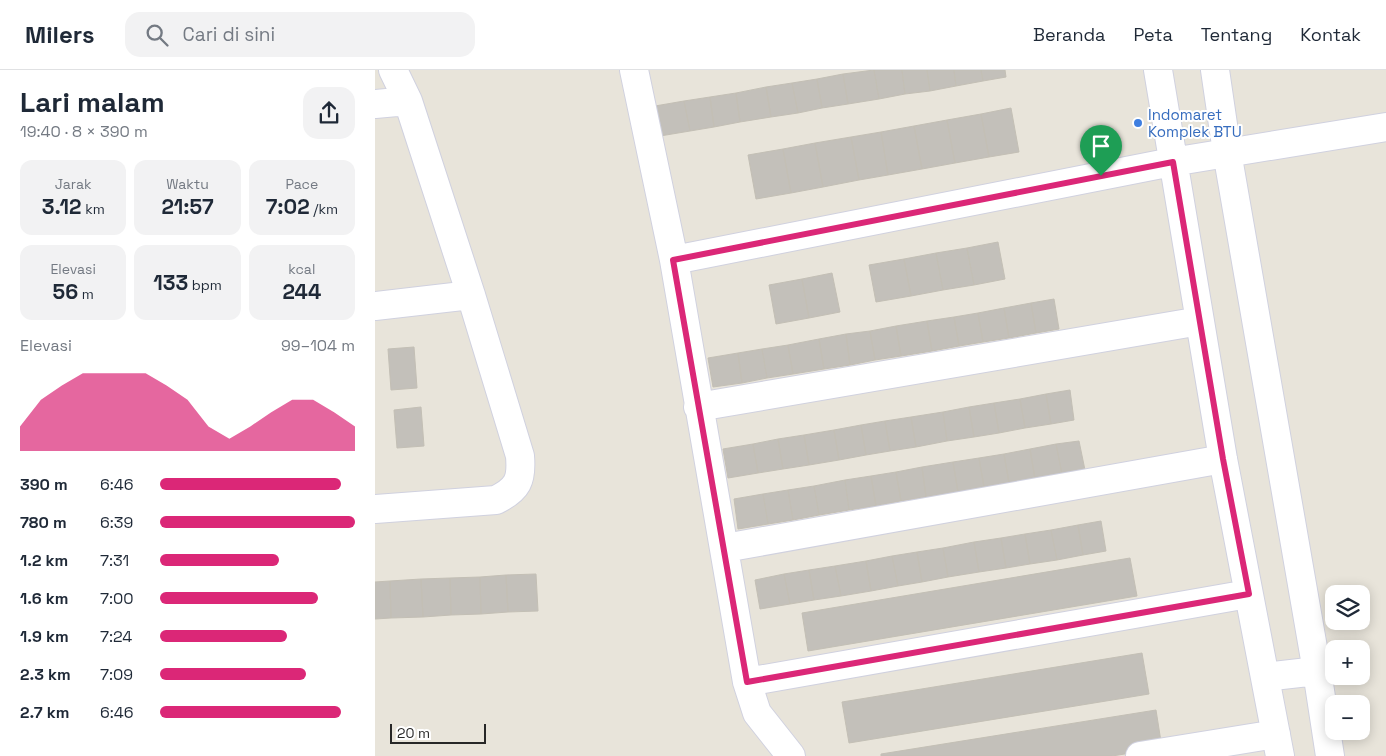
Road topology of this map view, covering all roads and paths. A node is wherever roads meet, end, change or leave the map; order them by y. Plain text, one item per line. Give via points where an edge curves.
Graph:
1 (393, 70) edge
2 (1158, 70) edge
3 (1215, 70) edge
4 (638, 71) edge
5 (408, 101) junction
6 (375, 104) edge
7 (1386, 127) edge
8 (1227, 152) junction
9 (1173, 162) junction
10 (673, 260) junction
11 (471, 295) junction
12 (375, 306) edge
13 (1199, 320) junction
14 (698, 407) junction
15 (1223, 459) junction
16 (375, 509) edge
17 (725, 548) junction
18 (1249, 594) junction
19 (1317, 671) junction
20 (1265, 677) junction
21 (747, 682) junction
22 (1278, 745) edge
23 (791, 756) edge
24 (1140, 756) edge
25 (1330, 756) edge

1 - 5 street
2 - 9 street
3 - 8 street
4 - 10 street
5 - 6 street
5 - 11 street
7 - 8 street
8 - 9 street
8 - 19 street
9 - 10 street
9 - 13 street
10 - 14 street
11 - 12 street
11 - 16 street via 520,456 521,473 515,486 495,500
13 - 14 street
13 - 15 street
14 - 17 street
15 - 17 street
15 - 18 street
17 - 21 street
18 - 20 street
18 - 21 street
19 - 20 street
19 - 25 street
20 - 22 street
21 - 23 street via 757,713
22 - 24 street

